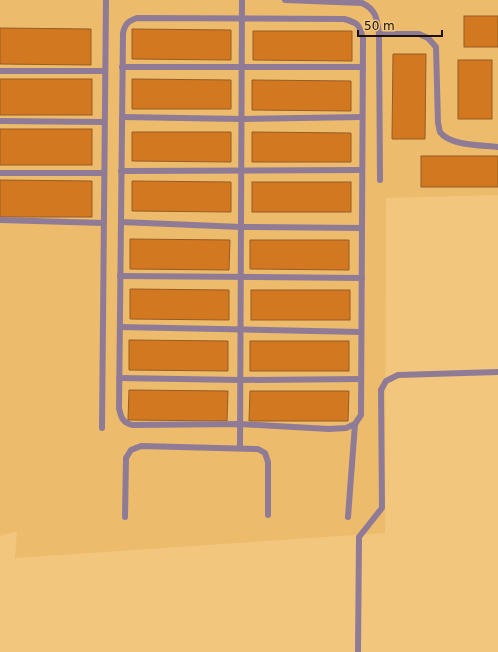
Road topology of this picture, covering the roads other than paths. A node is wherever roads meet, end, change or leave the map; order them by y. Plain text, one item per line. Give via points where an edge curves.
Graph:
1 (106, 0) edge
2 (242, 0) edge
3 (285, 0) edge
4 (370, 3) edge
5 (242, 18) junction
6 (380, 34) junction
7 (122, 67) junction
8 (242, 67) junction
9 (363, 67) junction
10 (0, 71) edge
11 (105, 71) junction
12 (362, 116) junction
13 (122, 117) junction
14 (242, 119) junction
15 (0, 121) edge
16 (104, 122) junction
17 (498, 147) edge
18 (362, 170) junction
19 (121, 171) junction
20 (241, 171) junction
21 (0, 173) edge
22 (104, 173) junction
23 (380, 180) dead end
24 (0, 220) edge
25 (121, 222) junction
26 (104, 223) junction
27 (241, 227) junction
28 (362, 228) junction
29 (120, 276) junction
30 (241, 278) junction
31 (362, 278) junction
32 (120, 327) junction
33 (241, 330) junction
34 (361, 332) junction
35 (498, 372) edge
36 (119, 378) junction
37 (361, 379) junction
38 (240, 380) junction
39 (240, 424) junction
40 (355, 424) junction
41 (102, 428) dead end
42 (240, 448) junction
43 (268, 515) dead end
44 (125, 517) dead end
45 (348, 518) dead end
46 (358, 652) edge

1 - 11 lane
2 - 5 lane
3 - 4 lane
4 - 6 lane via 376,15
5 - 7 lane via 136,18 129,21 123,33
5 - 8 lane
5 - 9 lane via 344,19 354,22 360,27 363,38
6 - 17 lane via 419,34 428,38 436,47 440,132 448,140 458,143
6 - 23 lane
7 - 8 lane
7 - 13 lane
8 - 9 lane
8 - 14 lane
9 - 12 lane
10 - 11 lane
11 - 16 lane
12 - 14 lane
12 - 18 lane
13 - 14 lane
13 - 19 lane
14 - 20 lane
15 - 16 lane
16 - 22 lane
18 - 20 lane
18 - 28 lane
19 - 20 lane
19 - 25 lane
20 - 27 lane
21 - 22 lane
22 - 26 lane
24 - 26 lane
25 - 27 lane
25 - 29 lane
26 - 41 lane
27 - 28 lane
27 - 30 lane
28 - 31 lane
29 - 30 lane
29 - 32 lane
30 - 31 lane
30 - 33 lane
31 - 34 lane
32 - 33 lane
32 - 36 lane
33 - 34 lane
33 - 38 lane
34 - 37 lane
35 - 46 lane via 398,375 386,381 381,390 382,508 359,538
36 - 38 lane
36 - 39 lane via 119,408 121,418 126,423
37 - 38 lane
37 - 40 lane via 361,415
38 - 39 lane
39 - 40 lane via 329,429 346,428
39 - 42 lane
40 - 45 lane
42 - 43 lane via 258,449 265,453 268,462
42 - 44 lane via 141,446 131,450 126,458

